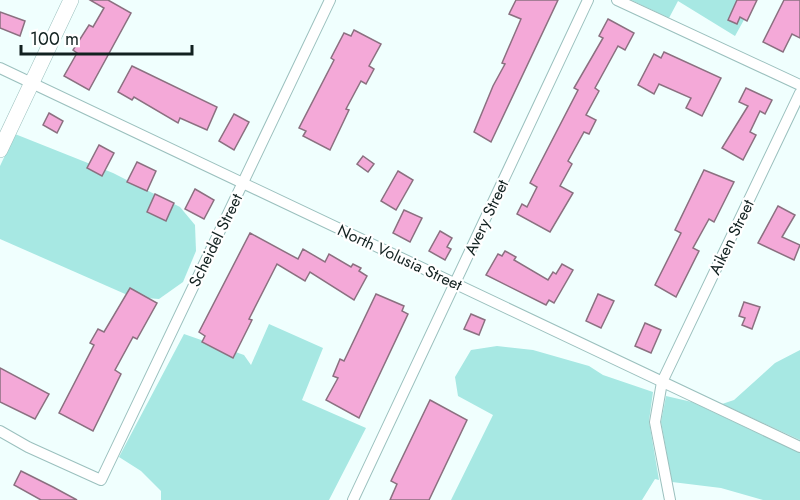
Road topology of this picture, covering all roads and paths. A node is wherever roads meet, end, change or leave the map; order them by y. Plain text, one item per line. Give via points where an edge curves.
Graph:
1 (71, 0) edge
2 (330, 0) edge
3 (588, 0) edge
4 (617, 0) edge
5 (0, 68) edge
6 (32, 83) junction
7 (800, 85) edge
8 (800, 93) edge
9 (0, 150) edge
10 (242, 183) junction
11 (455, 284) junction
12 (662, 382) junction
13 (0, 431) edge
14 (800, 447) edge
15 (353, 500) edge
16 (670, 500) edge

1 - 6 street
2 - 10 street, Scheidel Street
3 - 11 street, Avery Street
4 - 7 street
5 - 6 street, North Volusia Street
6 - 9 street
6 - 10 street, North Volusia Street
8 - 12 street, Aiken Street
10 - 11 street, North Volusia Street
10 - 13 street, Scheidel Street via 101,480
11 - 12 street, North Volusia Street
11 - 15 street, Avery Street
12 - 14 street, North Volusia Street
12 - 16 street, Aiken Street via 655,422

